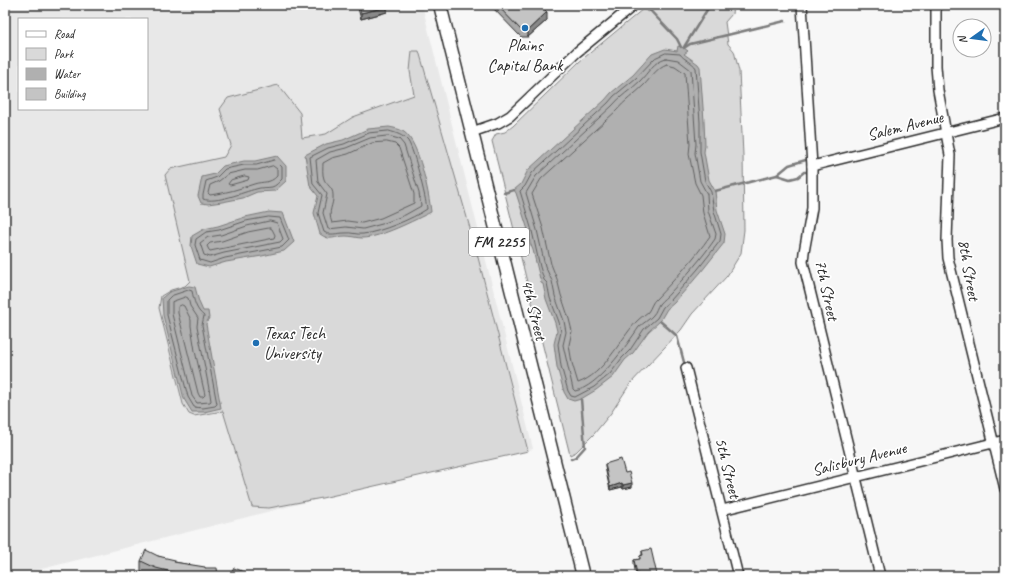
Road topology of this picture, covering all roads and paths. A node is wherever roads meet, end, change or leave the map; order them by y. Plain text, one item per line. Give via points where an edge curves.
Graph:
1 (440, 5) edge
2 (634, 5) edge
3 (802, 5) edge
4 (936, 5) edge
5 (1005, 118) edge
6 (472, 132) junction
7 (946, 133) junction
8 (812, 166) junction
9 (686, 368) dead end
10 (1005, 440) edge
11 (994, 443) junction
12 (855, 477) junction
13 (1005, 489) edge
14 (722, 510) junction
15 (583, 576) edge
16 (738, 576) edge
17 (880, 576) edge

1 - 6 main road, 4th Street / FM 2255
2 - 6 street via 577,52 510,116
3 - 8 street, 7th Street
4 - 7 street, 8th Street via 936,66
5 - 7 street, Salem Avenue
6 - 15 main road, 4th Street / FM 2255
7 - 8 street, Salem Avenue
7 - 11 street, 8th Street via 950,155 946,240 948,258
8 - 12 street, 7th Street via 812,208 803,262
9 - 14 street, 5th Street
10 - 11 street, Salisbury Avenue
11 - 12 street, Salisbury Avenue
11 - 13 street, 8th Street
12 - 14 street, Salisbury Avenue
12 - 17 street, 7th Street
14 - 16 street, 5th Street

